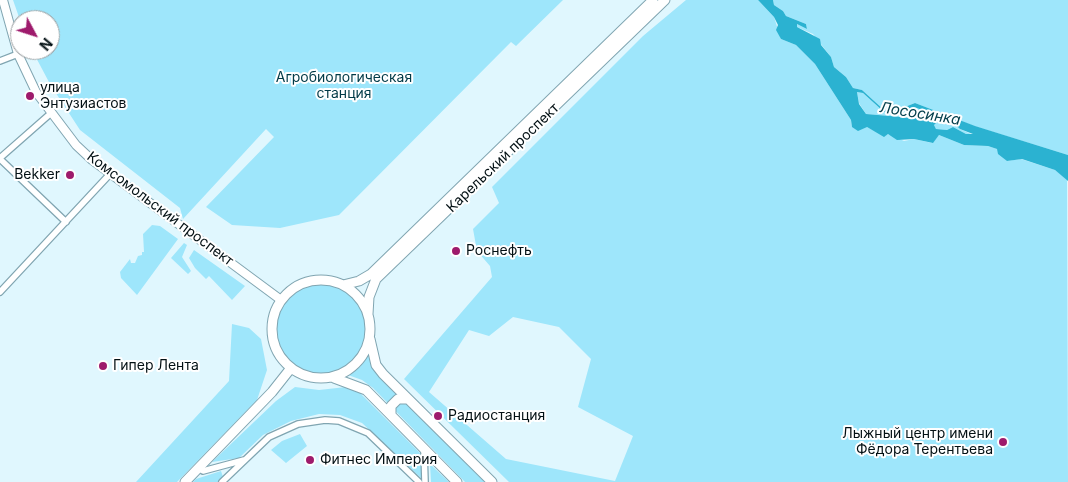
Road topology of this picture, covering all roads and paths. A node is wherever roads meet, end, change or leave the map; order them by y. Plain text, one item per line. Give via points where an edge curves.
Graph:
1 (3, 0) edge
2 (653, 0) edge
3 (665, 0) edge
4 (650, 9) junction
5 (10, 25) edge
6 (21, 60) edge
7 (50, 114) junction
8 (530, 127) junction
9 (0, 158) edge
10 (110, 174) junction
11 (66, 222) junction
12 (343, 285) junction
13 (0, 292) edge
14 (281, 300) junction
15 (368, 314) junction
16 (370, 339) junction
17 (291, 368) junction
18 (334, 378) junction
19 (408, 399) junction
20 (390, 414) junction
21 (424, 450) junction
22 (244, 460) junction
23 (198, 468) junction
24 (185, 482) edge
25 (222, 482) edge
26 (419, 482) edge
27 (425, 482) edge
28 (457, 482) edge
29 (492, 482) edge

1 - 5 street, Комсомольский проспект
2 - 4 main road
3 - 4 main road
4 - 8 main road, Карельский проспект
6 - 7 street, Комсомольский проспект
7 - 9 street
7 - 10 street, Комсомольский проспект via 76,145
8 - 12 main road, Карельский проспект via 371,274
8 - 15 main road, Карельский проспект via 376,279 369,297
9 - 11 street
10 - 11 street
10 - 14 street, Комсомольский проспект
11 - 13 street
12 - 14 main road via 330,280 309,281 292,289
12 - 15 main road via 360,299
14 - 17 main road via 271,326 280,359
15 - 16 main road
16 - 18 main road via 355,364
16 - 19 main road via 376,365
17 - 18 main road via 302,376
17 - 23 main road
18 - 20 main road via 366,390
19 - 20 main road via 398,399 391,406
19 - 29 main road
20 - 21 main road
21 - 27 street
21 - 28 main road
22 - 23 street via 203,471
22 - 25 street
22 - 26 street via 261,442 284,428 312,420 339,421 368,432
23 - 24 main road

